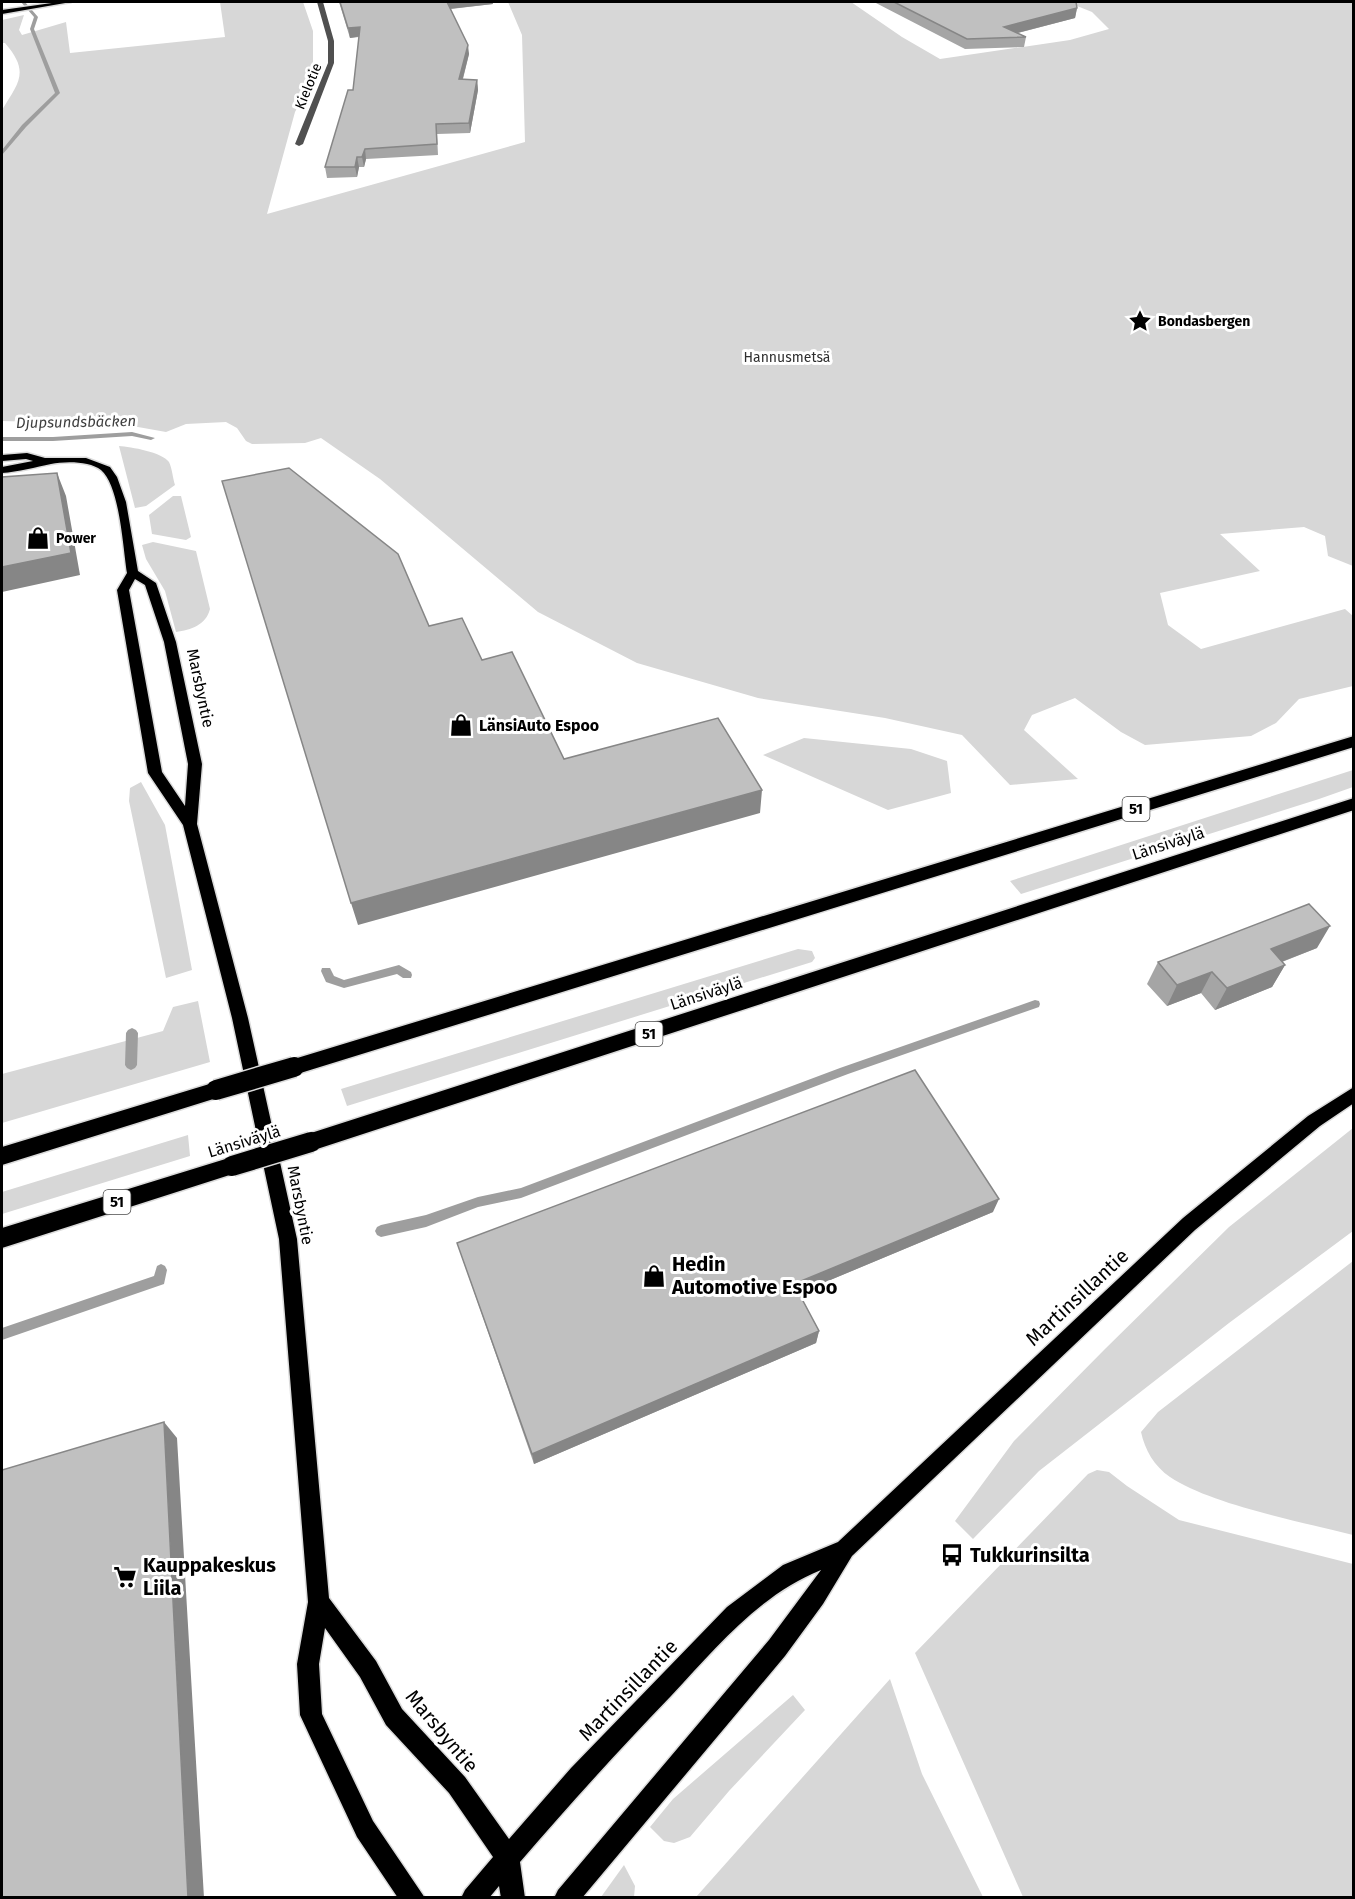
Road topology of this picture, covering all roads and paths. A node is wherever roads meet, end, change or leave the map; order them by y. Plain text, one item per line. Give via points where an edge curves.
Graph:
1 (68, 2) edge
2 (320, 2) edge
3 (2, 12) edge
4 (299, 144) dead end
5 (2, 458) edge
6 (47, 462) junction
7 (2, 470) edge
8 (132, 573) junction
9 (1353, 741) edge
10 (1353, 804) edge
11 (190, 824) junction
12 (1353, 1094) edge
13 (2, 1156) edge
14 (2, 1238) edge
15 (845, 1549) junction
16 (319, 1602) junction
17 (507, 1856) junction
18 (413, 1898) edge
19 (473, 1898) edge
20 (513, 1898) edge
21 (566, 1898) edge

1 - 3 main road
2 - 4 street, Kielotie via 331,41 331,63
5 - 6 main road, Marsbyntie via 27,456
6 - 7 main road, Marsbyntie
6 - 8 main road, Marsbyntie via 84,461 109,472 115,483
8 - 11 main road, Marsbyntie via 123,590 155,773
8 - 11 main road, Marsbyntie via 150,583 175,663 195,764
9 - 13 highway, 51, bridge
10 - 14 highway, Länsiväylä / 51, bridge via 987,926
11 - 16 main road, Marsbyntie via 240,1018 288,1239
12 - 15 main road, Martinsillantie via 1314,1121 1189,1224
15 - 17 main road, Martinsillantie via 790,1572 735,1614
15 - 21 main road, Martinsillantie via 816,1597 777,1648
16 - 17 main road, Marsbyntie via 368,1669 394,1717 457,1785
16 - 18 main road, Marsbyntie via 308,1664 311,1715 365,1829
17 - 19 main road, Martinsillantie
17 - 20 main road, Marsbyntie

